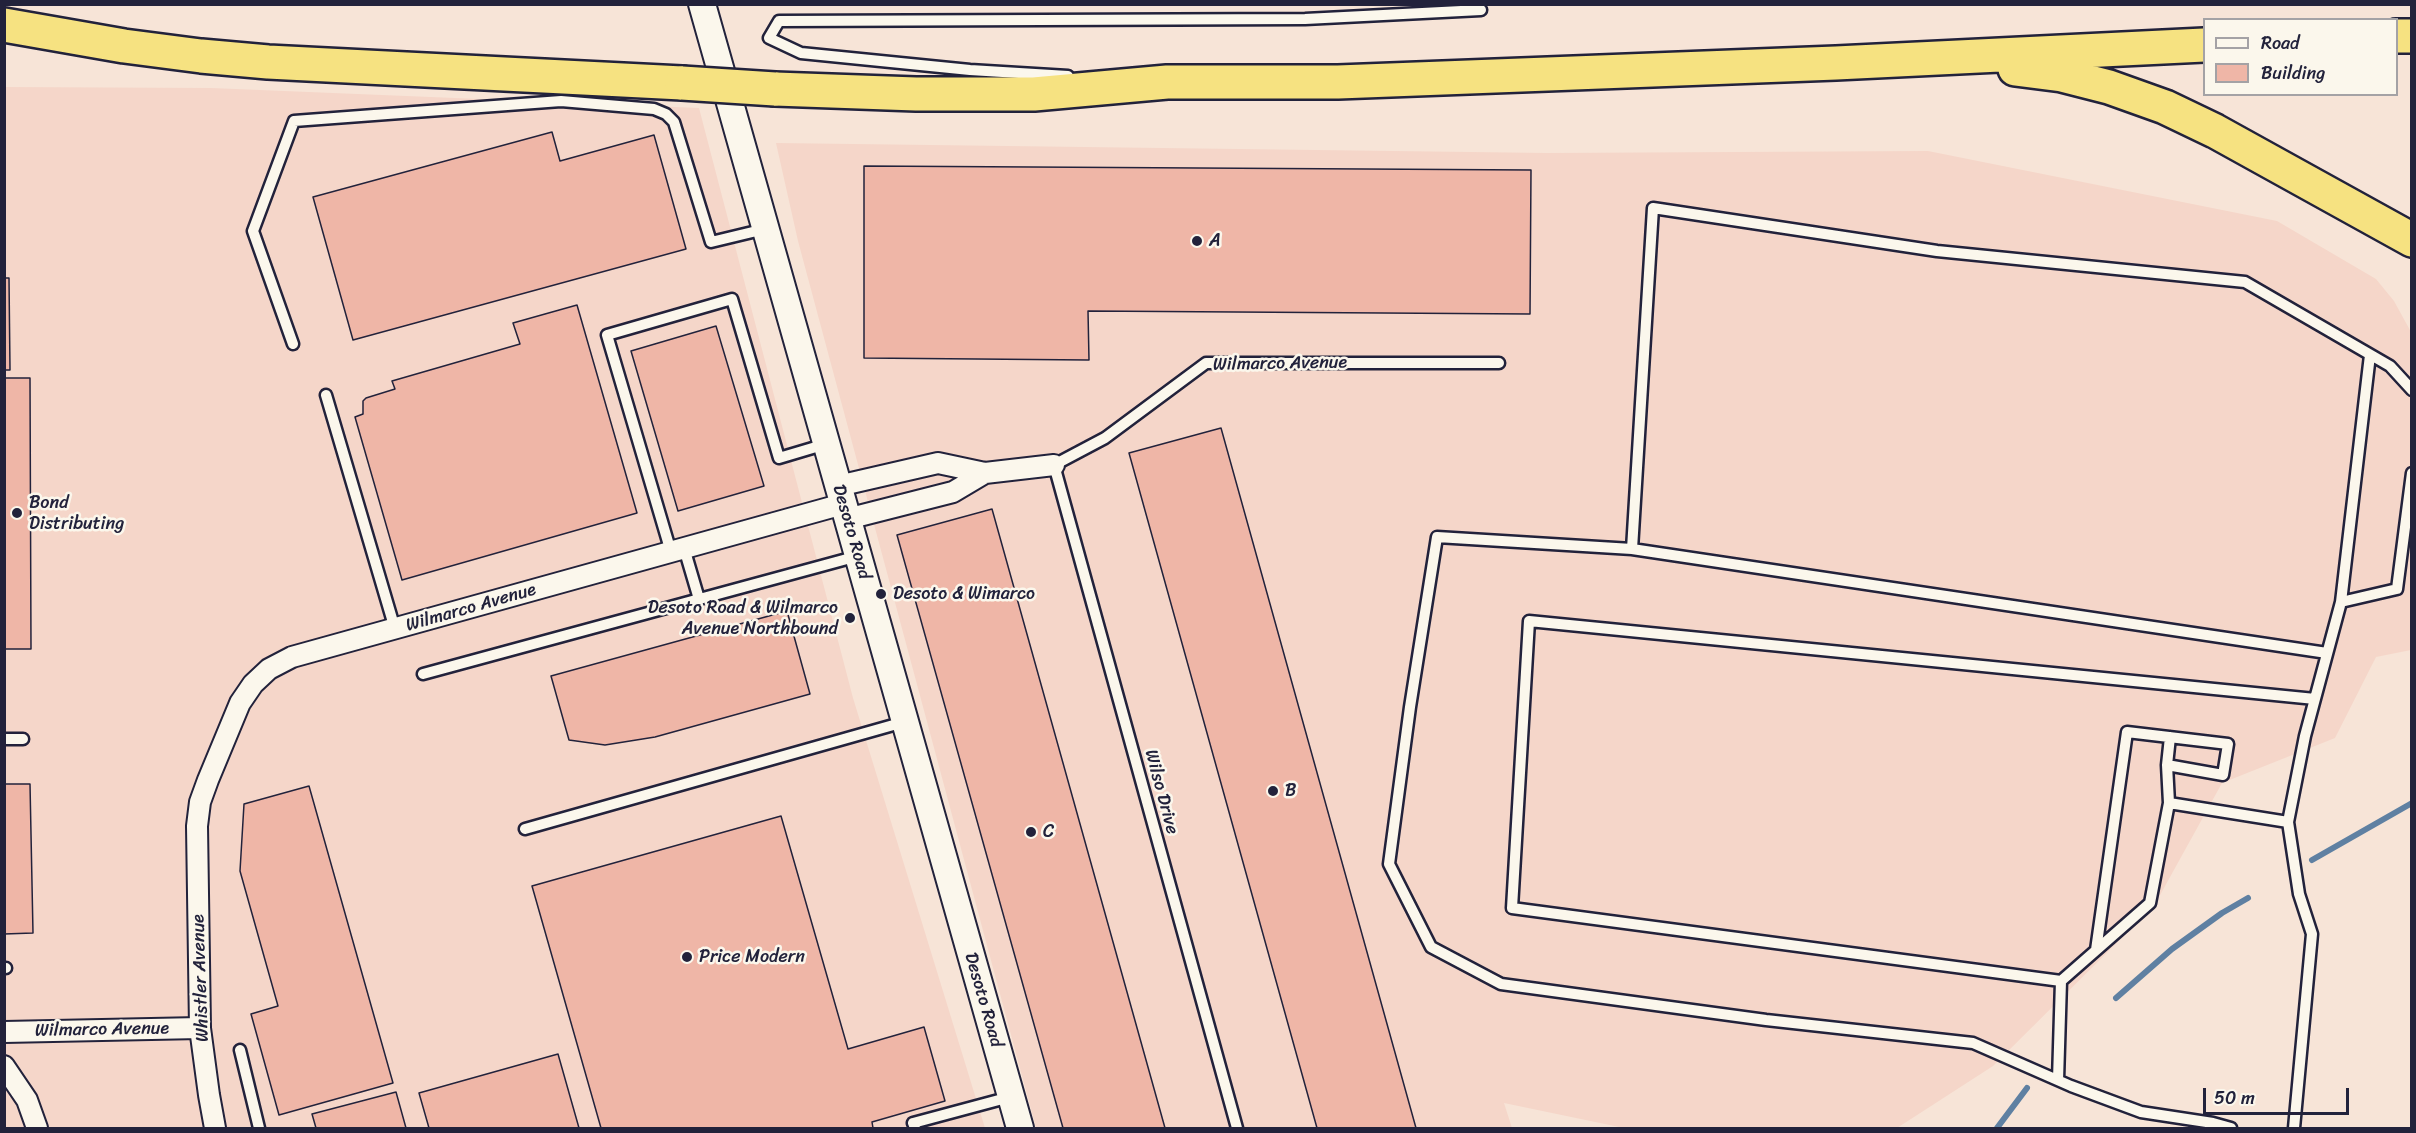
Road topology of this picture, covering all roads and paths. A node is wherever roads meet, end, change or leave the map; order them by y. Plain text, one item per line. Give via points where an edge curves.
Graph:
1 (702, 4) edge
2 (1481, 10) dead end
3 (4, 25) edge
4 (2203, 45) edge
5 (1836, 63) junction
6 (1167, 82) junction
7 (765, 228) junction
8 (2412, 240) edge
9 (293, 344) dead end
10 (2370, 355) junction
11 (1499, 363) dead end
12 (2412, 390) edge
13 (326, 395) dead end
14 (826, 444) junction
15 (1054, 465) junction
16 (2412, 473) edge
17 (985, 474) junction
18 (843, 503) junction
19 (1632, 549) junction
20 (677, 550) junction
21 (858, 556) junction
22 (699, 599) junction
23 (2341, 602) junction
24 (395, 629) junction
25 (2328, 653) junction
26 (423, 674) dead end
27 (2315, 699) junction
28 (905, 722) junction
29 (2170, 737) junction
30 (4, 739) edge
31 (23, 739) dead end
32 (2167, 765) junction
33 (2169, 803) junction
34 (2288, 822) junction
35 (196, 826) joint
36 (525, 829) dead end
37 (2096, 950) junction
38 (2061, 981) junction
39 (200, 1028) junction
40 (4, 1032) edge
41 (240, 1050) dead end
42 (4, 1066) edge
43 (2058, 1080) junction
44 (1011, 1097) junction
45 (37, 1128) edge
46 (216, 1128) edge
47 (259, 1128) edge
48 (915, 1128) edge
49 (1020, 1128) edge
50 (1237, 1128) edge
51 (2231, 1128) edge
52 (2294, 1128) edge

1 - 7 street, Desoto Road
2 - 6 lane via 1305,19 779,21 769,38 801,53 970,70
3 - 6 highway, bridge via 124,46 268,62 775,89 1034,94
4 - 5 highway
5 - 6 highway via 1338,82
5 - 8 highway via 2004,67 2109,87 2215,131
7 - 9 lane via 711,242 674,122 654,109 561,101 294,121 253,231
7 - 14 street, Desoto Road
10 - 12 lane via 2390,366
10 - 19 lane via 2245,282 1937,251 1653,208
10 - 23 lane
11 - 15 lane, Wilmarco Avenue via 1206,363 1105,438
13 - 24 lane
14 - 18 street, Desoto Road
14 - 20 lane via 779,458 732,299 608,335
15 - 17 street, Wilmarco Avenue
15 - 50 lane, Wilso Drive
16 - 23 lane via 2397,589
17 - 18 street, Wilmarco Avenue via 953,492
17 - 18 street, Wilmarco Avenue via 938,463
18 - 20 street, Wilmarco Avenue
18 - 21 street, Desoto Road
19 - 25 lane
19 - 43 lane via 1437,537 1389,864 1431,947 1501,984 1973,1043
20 - 22 lane
20 - 24 street, Wilmarco Avenue
21 - 22 lane
21 - 28 street, Desoto Road
22 - 26 lane
23 - 25 lane
24 - 35 street, Wilmarco Avenue via 292,657 269,669 253,684 240,703 208,780
25 - 27 lane
27 - 34 lane
27 - 38 lane via 1528,621 1512,908
28 - 36 lane
28 - 44 street, Desoto Road
29 - 32 lane
29 - 32 lane via 2228,744 2223,775
29 - 37 lane via 2127,732
30 - 31 lane
32 - 33 lane
33 - 34 lane
33 - 37 lane via 2150,903
34 - 52 lane via 2299,894 2312,934
35 - 39 street, Whistler Avenue
37 - 38 lane
38 - 43 lane
39 - 40 street, Wilmarco Avenue
39 - 46 street, Whistler Avenue
41 - 47 lane
42 - 45 street via 27,1100
43 - 51 lane via 2141,1112
44 - 48 lane via 913,1123
44 - 49 street, Desoto Road

